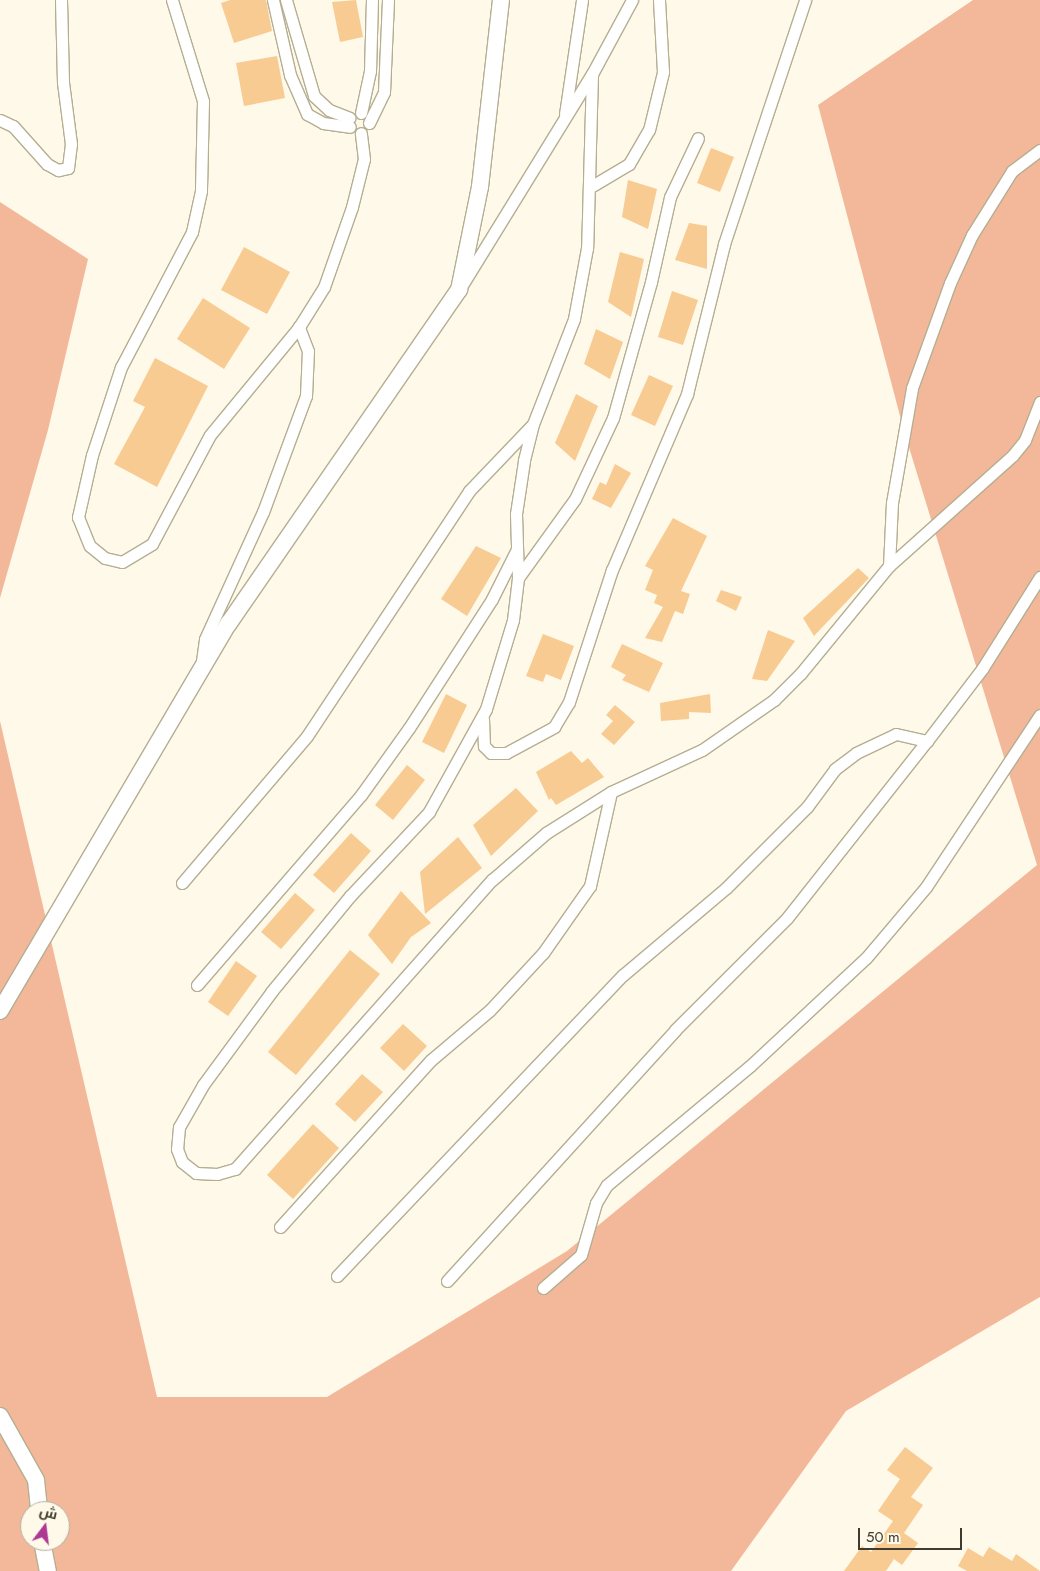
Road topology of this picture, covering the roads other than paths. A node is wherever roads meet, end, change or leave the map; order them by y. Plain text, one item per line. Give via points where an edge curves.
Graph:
1 (62, 0) edge
2 (172, 0) edge
3 (273, 0) edge
4 (286, 0) edge
5 (372, 0) edge
6 (388, 0) edge
7 (501, 0) edge
8 (582, 0) edge
9 (632, 0) edge
10 (659, 0) edge
11 (805, 0) edge
12 (370, 52) junction
13 (388, 55) junction
14 (592, 74) junction
15 (361, 113) junction
16 (0, 120) edge
17 (563, 121) junction
18 (350, 123) junction
19 (369, 123) junction
20 (361, 133) junction
21 (698, 138) dead end
22 (1040, 150) edge
23 (592, 186) junction
24 (459, 290) junction
25 (299, 328) junction
26 (1040, 402) edge
27 (533, 424) junction
28 (1037, 427) edge
29 (517, 550) junction
30 (889, 566) junction
31 (1040, 577) edge
32 (518, 578) junction
33 (201, 670) junction
34 (483, 714) junction
35 (1040, 715) edge
36 (927, 741) junction
37 (611, 792) junction
38 (182, 883) dead end
39 (196, 985) dead end
40 (0, 1011) edge
41 (280, 1227) dead end
42 (337, 1276) dead end
43 (447, 1281) dead end
44 (543, 1288) dead end
45 (0, 1416) edge
46 (38, 1501) edge
47 (44, 1551) edge
48 (48, 1571) edge

1 - 16 street via 63,82 71,144 68,168 58,170 47,164 13,126
2 - 25 street via 203,101 201,191 180,262 106,402 78,517 90,546 105,558 122,562 146,551 210,435
3 - 18 street via 290,75 307,114 323,123
4 - 18 street via 314,96
5 - 12 street
6 - 13 street
7 - 24 main road via 480,187
8 - 17 street
9 - 14 street
10 - 23 street via 664,72 649,130 630,164
11 - 34 street via 724,244 687,394 612,570 570,702 554,726 506,753 491,753 484,746
12 - 13 street
12 - 15 street
13 - 19 street via 382,100
14 - 17 street
14 - 23 street
15 - 18 street
15 - 19 street
17 - 24 street
18 - 20 street
19 - 20 street
20 - 25 street via 364,159 340,251
21 - 32 street via 670,197 652,282 613,418 575,499
22 - 30 street via 1012,171 972,234 912,388 892,503
23 - 27 street via 574,320
24 - 33 main road
25 - 33 street via 308,351 306,396 263,512 205,639
26 - 28 street
27 - 29 street via 516,514
27 - 38 street via 469,491 307,736
28 - 30 street via 993,476
29 - 32 street
29 - 39 street via 492,599 409,728 361,795
30 - 37 street via 802,673 752,718 679,762
31 - 36 street via 982,669
32 - 34 street via 513,620
33 - 40 main road
34 - 37 street via 429,812 350,896 272,991 203,1086 179,1127 177,1148 182,1162 196,1173 217,1174 246,1159 492,880 546,833
35 - 44 street via 926,887 866,958 750,1066 607,1185 596,1203 581,1255
36 - 42 street via 896,734 856,753 835,769 808,807 726,888 623,974
36 - 43 street via 787,918 675,1030
37 - 41 street via 590,886 543,953 490,1010 432,1060
45 - 46 main road via 36,1480
47 - 48 main road

